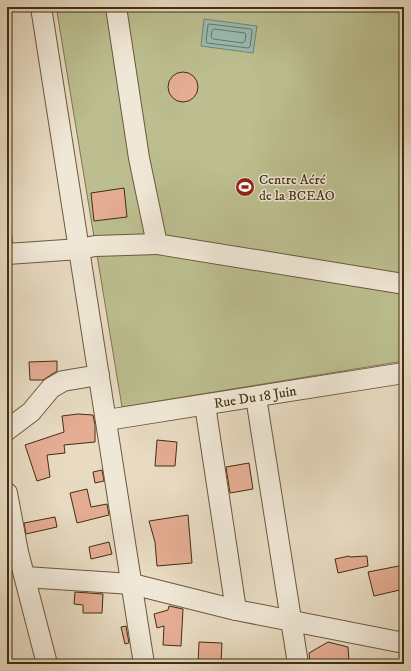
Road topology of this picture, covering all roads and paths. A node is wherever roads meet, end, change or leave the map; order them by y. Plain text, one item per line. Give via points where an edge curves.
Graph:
1 (41, 7) edge
2 (116, 7) edge
3 (157, 244) junction
4 (80, 249) junction
5 (7, 254) edge
6 (404, 284) edge
7 (99, 375) junction
8 (404, 376) edge
9 (256, 397) junction
10 (205, 405) junction
11 (106, 420) junction
12 (7, 430) edge
13 (7, 493) edge
14 (24, 577) junction
15 (132, 584) junction
16 (236, 610) junction
17 (292, 621) junction
18 (404, 643) edge
19 (47, 664) edge
20 (144, 664) edge
21 (298, 664) edge

1 - 4 street
2 - 3 street via 139,158
3 - 4 street via 95,246
3 - 6 street
4 - 5 street
4 - 7 street
7 - 11 street
7 - 12 street via 63,381 51,388 31,412
8 - 9 street, Rue Du 18 Juin
9 - 10 street, Rue Du 18 Juin
9 - 17 street
10 - 11 street, Rue Du 18 Juin
10 - 16 street
11 - 15 street
13 - 14 street
14 - 15 street
14 - 19 street
15 - 16 street
15 - 20 street
16 - 17 street
17 - 18 street
17 - 21 street

